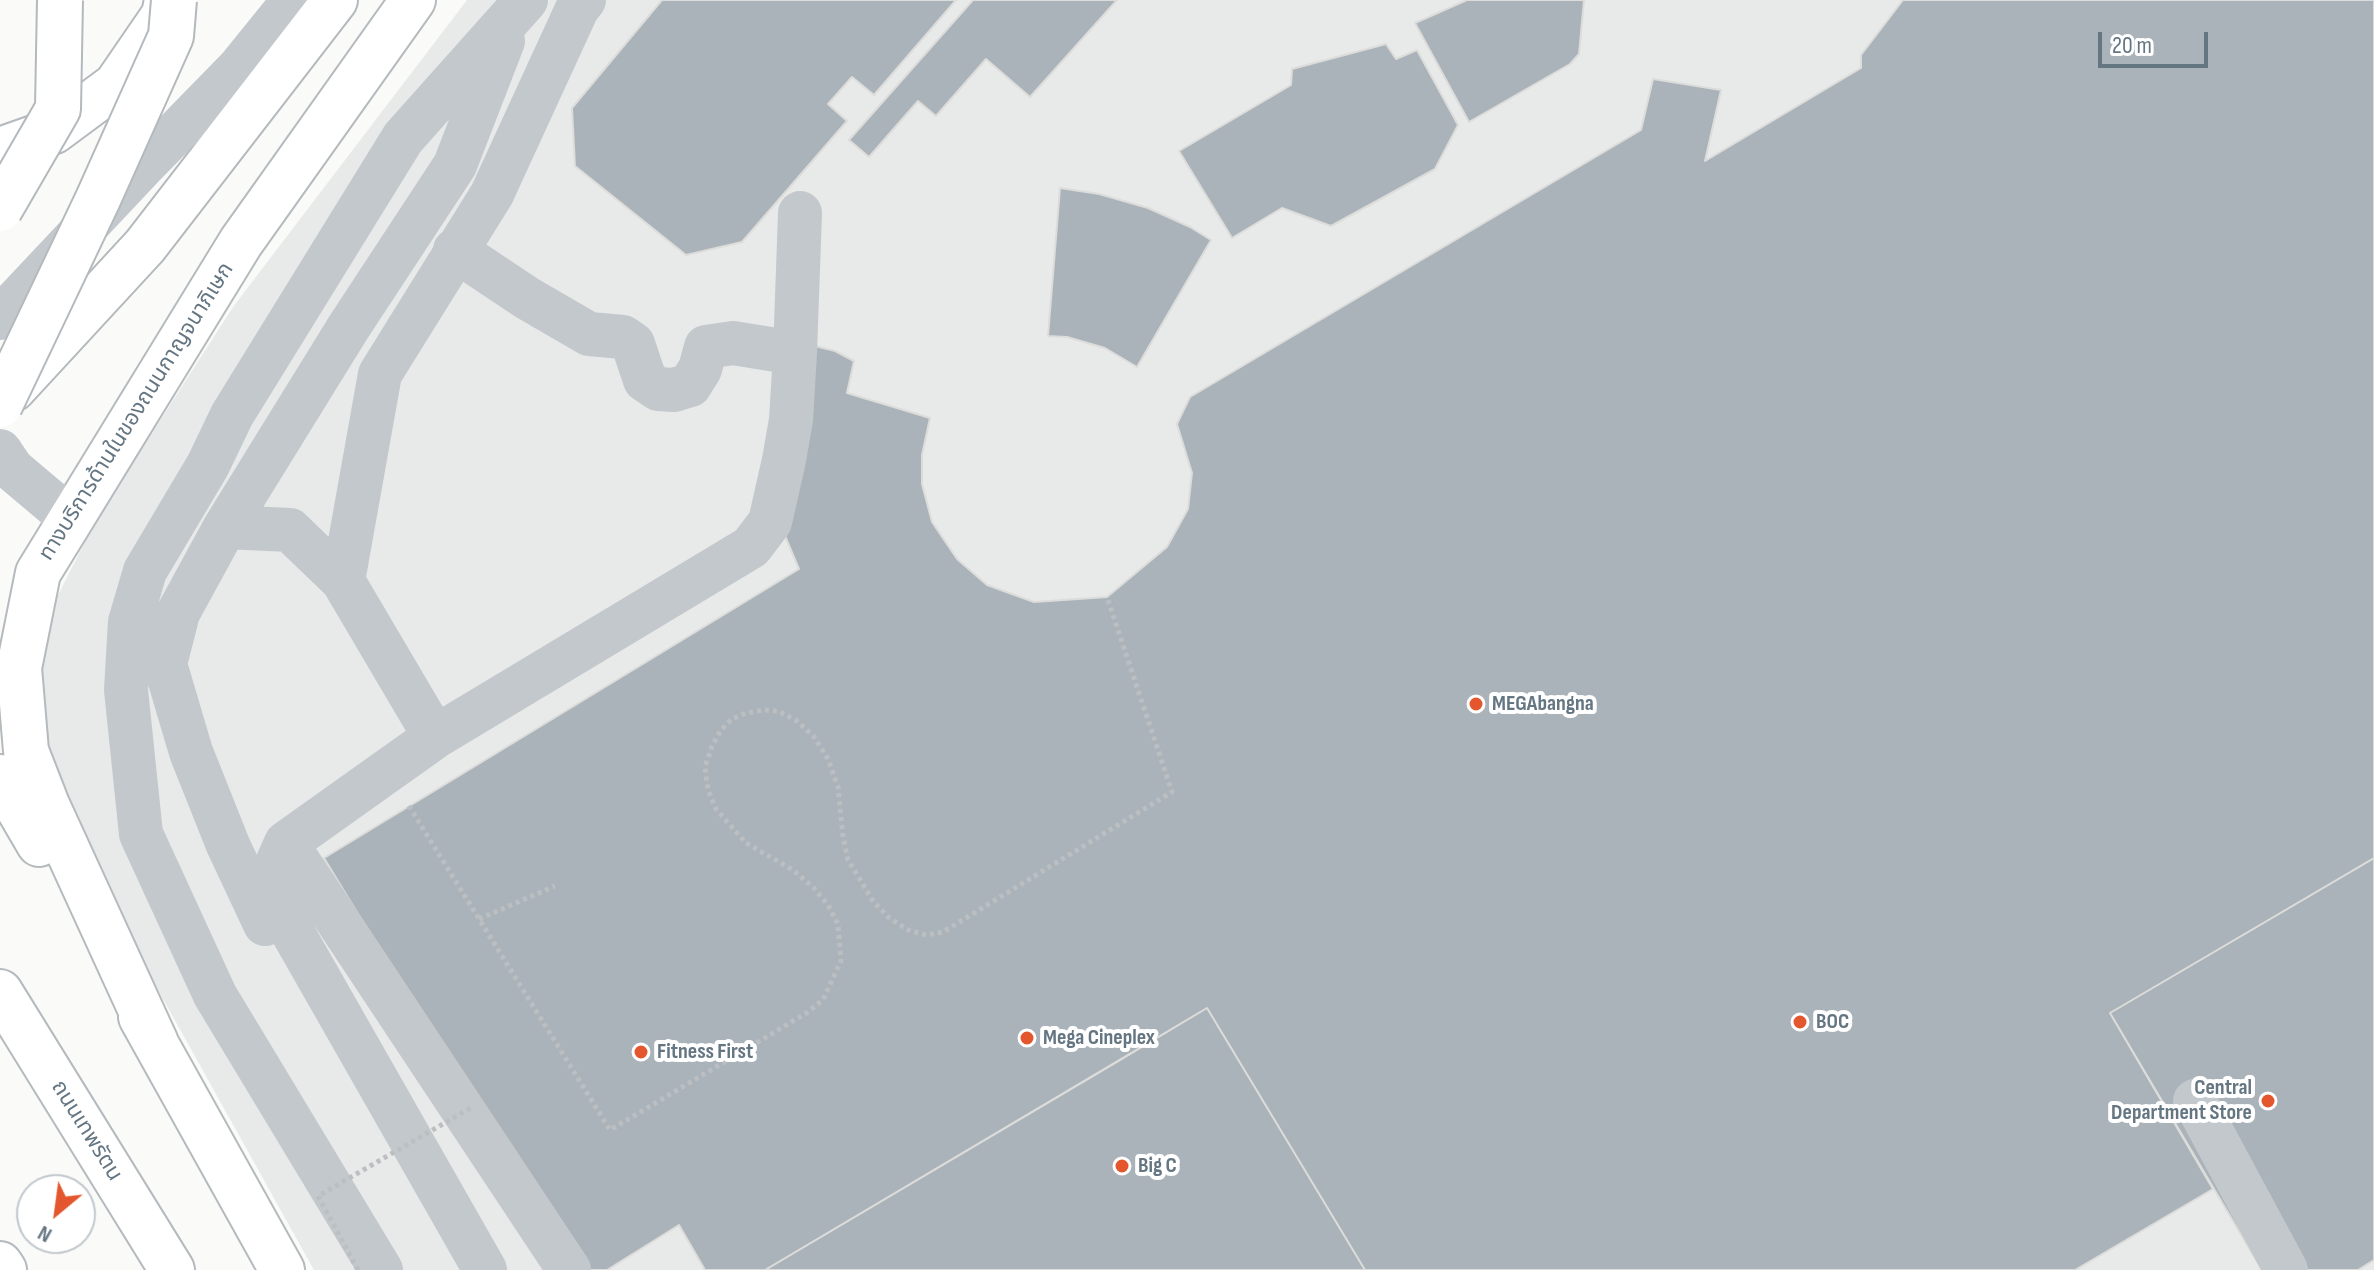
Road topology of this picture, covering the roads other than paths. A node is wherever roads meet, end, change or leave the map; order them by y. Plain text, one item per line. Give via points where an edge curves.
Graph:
1 (60, 0) edge
2 (167, 0) edge
3 (174, 0) edge
4 (294, 0) edge
5 (335, 0) edge
6 (413, 0) edge
7 (584, 0) edge
8 (519, 9) edge
9 (0, 150) edge
10 (0, 209) edge
11 (800, 213) dead end
12 (455, 250) junction
13 (0, 318) edge
14 (795, 353) junction
15 (0, 403) edge
16 (0, 451) edge
17 (70, 518) junction
18 (225, 527) junction
19 (343, 581) junction
20 (435, 737) junction
21 (0, 777) edge
22 (286, 843) junction
23 (0, 992) edge
24 (156, 1043) junction
25 (2195, 1101) dead end
26 (281, 1267) edge
27 (172, 1270) edge
28 (381, 1270) edge
29 (461, 1270) edge
30 (485, 1270) edge
31 (569, 1270) edge
32 (2286, 1270) edge

1 - 10 main road, bridge via 58,109
2 - 9 main road via 164,15 116,85 54,131
3 - 15 main road, bridge via 171,36
4 - 13 street via 238,69
5 - 15 main road, bridge via 145,246
6 - 17 main road, ทางบริการด้านในของถนนกาญจนาภิเษก via 241,242
7 - 12 street via 492,194
8 - 18 street via 455,165
8 - 28 street via 403,138 232,415 145,571 130,622 126,690 141,834 215,995
11 - 14 street
12 - 14 street via 589,334 623,337 633,344 645,380 658,389 690,385 706,347 733,343
12 - 19 street via 380,374
14 - 20 street via 791,420 770,522 751,547
16 - 17 street via 12,469
17 - 24 main road, ทางบริการด้านในของถนนกาญจนาภิเษก via 38,573 19,668 26,751
18 - 19 street via 290,530
18 - 29 street via 178,613 165,664 191,752 288,972 396,1168
19 - 20 street
20 - 22 street
21 - 24 main road
22 - 30 street via 270,879 293,933
22 - 31 street
23 - 27 main road, ถนนเทพรัตน
24 - 26 main road
25 - 32 street

